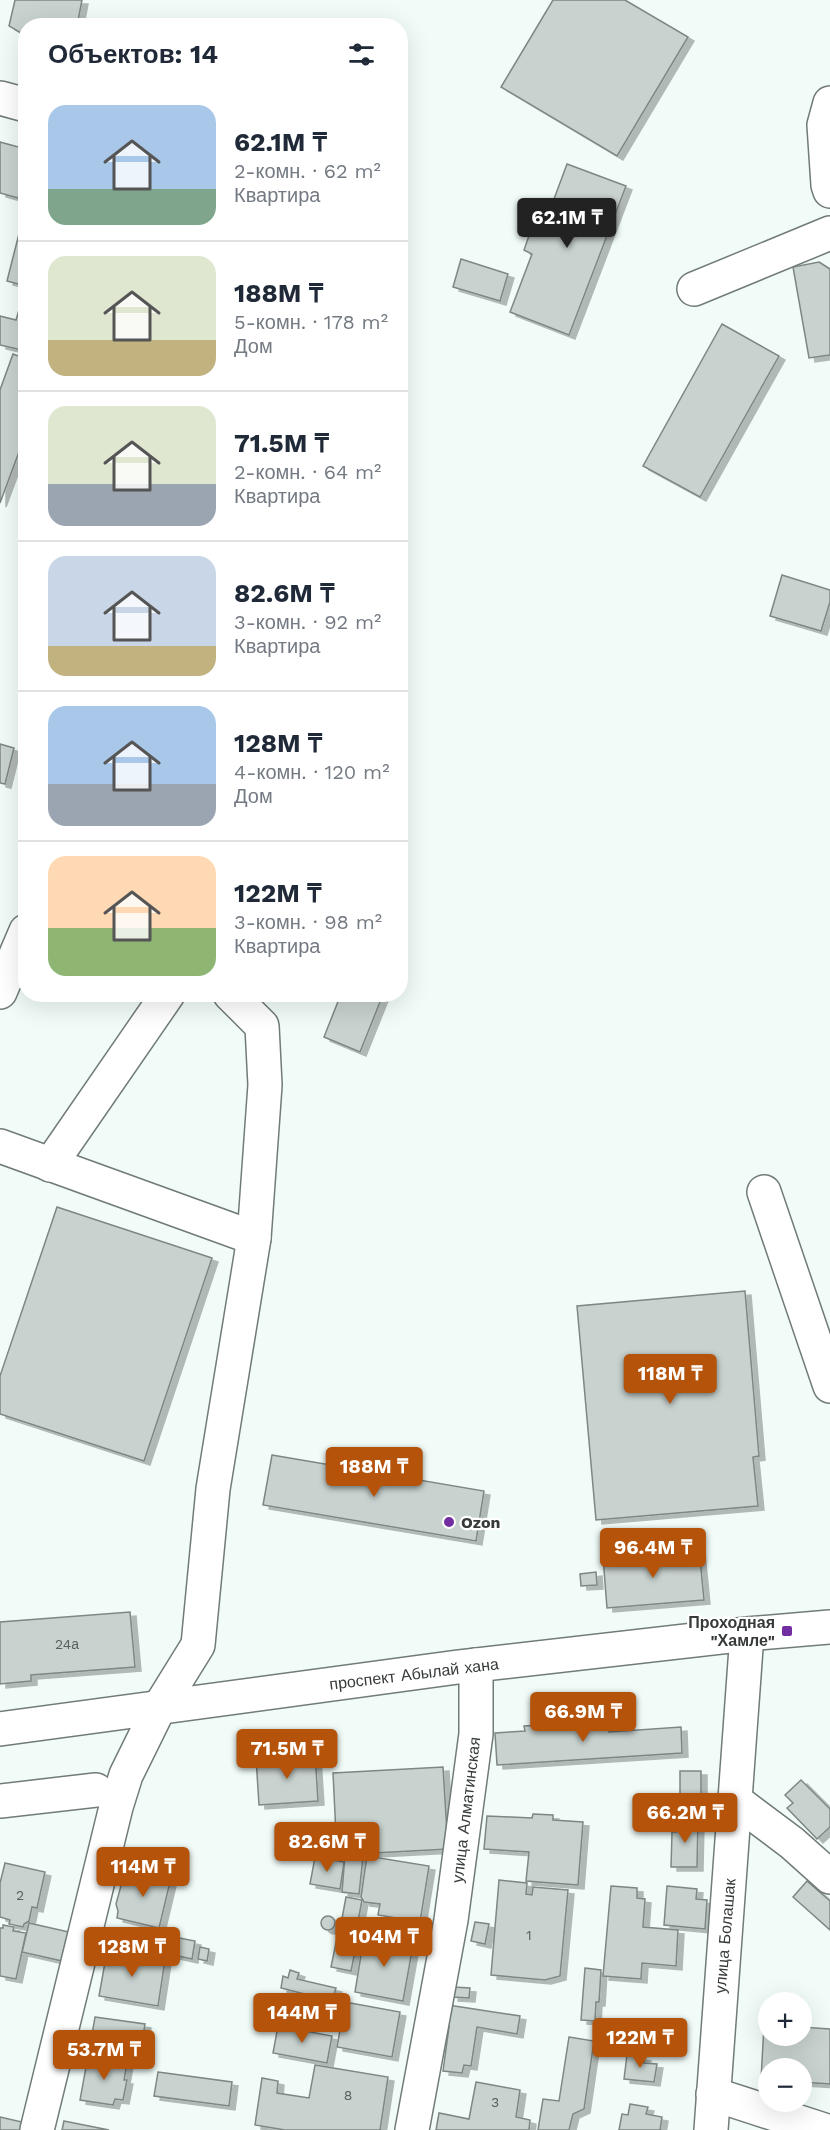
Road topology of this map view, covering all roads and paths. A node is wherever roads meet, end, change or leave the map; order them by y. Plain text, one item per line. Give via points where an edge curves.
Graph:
1 (0, 98) edge
2 (18, 103) edge
3 (830, 103) edge
4 (830, 191) edge
5 (830, 233) edge
6 (694, 288) dead end
7 (18, 950) edge
8 (0, 992) edge
9 (162, 1002) edge
10 (238, 1002) edge
11 (0, 1146) edge
12 (50, 1165) junction
13 (764, 1192) dead end
14 (254, 1238) junction
15 (830, 1386) edge
16 (829, 1632) edge
17 (747, 1634) junction
18 (476, 1665) junction
19 (159, 1708) junction
20 (0, 1729) edge
21 (96, 1790) dead end
22 (0, 1801) edge
23 (736, 1801) junction
24 (830, 1877) edge
25 (713, 2094) junction
26 (37, 2130) edge
27 (412, 2130) edge
28 (711, 2130) edge
29 (824, 2130) edge

1 - 2 street
3 - 4 street via 824,125
5 - 6 street
7 - 8 street
9 - 12 street
10 - 14 street via 262,1026 266,1085
11 - 12 street
12 - 14 street
13 - 15 street
14 - 19 street via 213,1489 198,1645
16 - 17 street, проспект Абылай хана
17 - 18 street, проспект Абылай хана
17 - 23 street, улица Болашак
18 - 19 street, проспект Абылай хана
18 - 27 street, улица Алматинская via 476,1734 453,1908
19 - 20 street, проспект Абылай хана
19 - 26 street via 126,1775 116,1807
21 - 22 street
23 - 24 street
23 - 25 street, улица Болашак
25 - 28 street, улица Болашак
25 - 29 street

